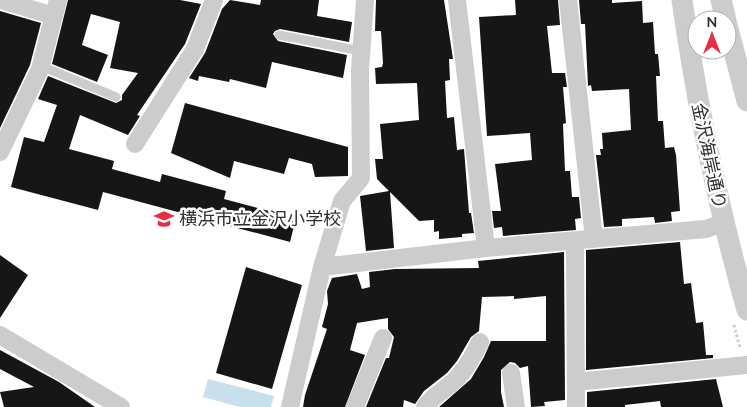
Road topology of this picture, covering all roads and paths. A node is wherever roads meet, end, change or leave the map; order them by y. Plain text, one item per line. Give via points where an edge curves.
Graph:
1 (1, 0) edge
2 (212, 0) edge
3 (365, 0) edge
4 (457, 0) edge
5 (568, 0) edge
6 (682, 0) edge
7 (56, 8) edge
8 (279, 34) dead end
9 (361, 51) junction
10 (736, 60) edge
11 (41, 66) junction
12 (116, 97) dead end
13 (747, 101) edge
14 (135, 144) dead end
15 (0, 152) edge
16 (722, 223) junction
17 (594, 239) junction
18 (575, 241) junction
19 (486, 248) junction
20 (322, 267) junction
21 (747, 310) edge
22 (0, 335) edge
23 (383, 338) dead end
24 (480, 342) dead end
25 (747, 365) edge
26 (511, 373) dead end
27 (576, 382) junction
28 (121, 407) edge
29 (290, 407) edge
30 (355, 407) edge
31 (425, 407) edge
32 (516, 407) edge
33 (576, 407) edge

1 - 7 street
2 - 14 street via 195,49
3 - 9 street
4 - 19 street
5 - 17 street
6 - 16 street, 金沢海岸通り via 697,106
7 - 11 street
8 - 9 lane
9 - 20 street via 361,178 342,201
10 - 13 street
11 - 12 lane
11 - 15 street
16 - 17 street via 706,229
16 - 21 street, 金沢海岸通り
17 - 18 street
18 - 19 street
18 - 27 street
19 - 20 street
20 - 29 street
22 - 28 street
23 - 30 street
24 - 31 street via 470,362 454,382
25 - 27 street
26 - 32 street
27 - 33 street

